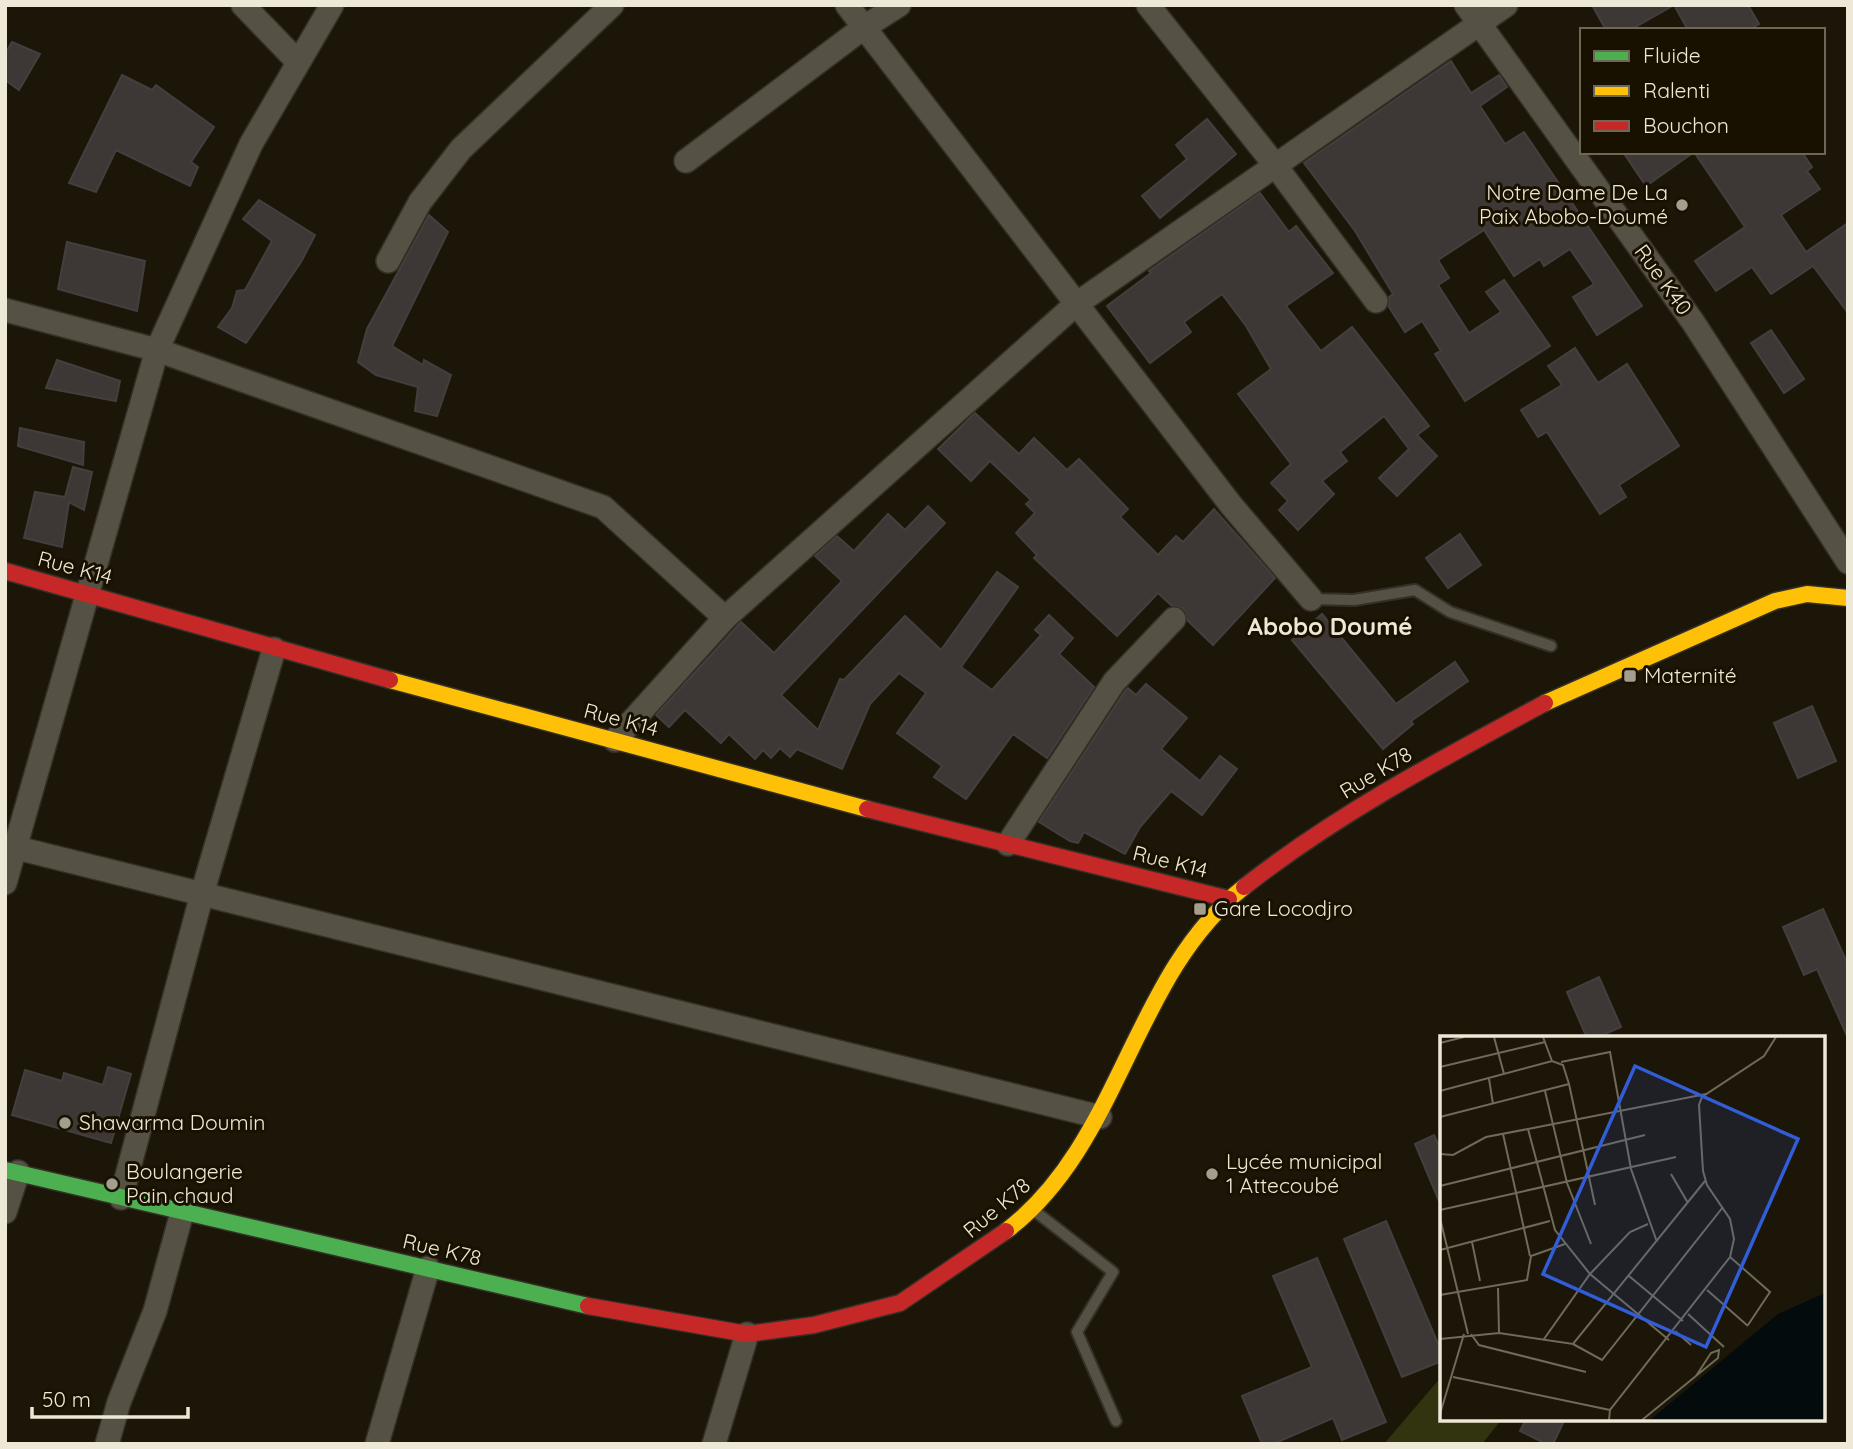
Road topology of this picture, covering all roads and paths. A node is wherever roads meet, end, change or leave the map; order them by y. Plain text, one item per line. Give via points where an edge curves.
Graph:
1 (243, 5) edge
2 (332, 5) edge
3 (612, 5) edge
4 (847, 5) edge
5 (899, 5) edge
6 (1148, 5) edge
7 (1506, 5) edge
8 (1473, 14) edge
9 (863, 29) junction
10 (297, 61) junction
11 (686, 161) dead end
12 (1275, 165) junction
13 (388, 261) dead end
14 (1376, 301) dead end
15 (1075, 305) junction
16 (5, 310) edge
17 (157, 350) junction
18 (1848, 562) edge
19 (5, 571) edge
20 (89, 593) junction
21 (1848, 598) edge
22 (1311, 599) joint
23 (725, 618) junction
24 (1174, 619) dead end
25 (1551, 646) dead end
26 (274, 649) junction
27 (615, 740) junction
28 (1008, 844) junction
29 (10, 846) edge
30 (5, 883) edge
31 (202, 894) junction
32 (1229, 899) junction
33 (1100, 1117) junction
34 (11, 1171) edge
35 (121, 1198) junction
36 (183, 1209) junction
37 (1034, 1210) junction
38 (5, 1212) edge
39 (428, 1268) junction
40 (747, 1334) junction
41 (1116, 1421) dead end
42 (107, 1444) edge
43 (377, 1444) edge
44 (714, 1444) edge

1 - 10 street
2 - 10 street
3 - 13 street via 461,149 421,202
4 - 9 street
5 - 9 street
6 - 12 street
7 - 8 street
8 - 12 street
8 - 18 street, Rue K40 via 1693,322
9 - 11 street
9 - 15 street
10 - 17 street via 251,144
12 - 14 street
12 - 15 street
15 - 22 street via 1231,505
15 - 23 street
16 - 17 street
17 - 20 street
17 - 23 street via 603,507
19 - 20 street, Rue K14
20 - 26 street, Rue K14
20 - 29 street
21 - 32 street, Rue K78 via 1807,594 1774,601 1570,689 1418,771 1320,831
22 - 25 lane via 1354,600 1415,590 1450,611
23 - 27 street
24 - 28 street via 1114,681
26 - 27 street, Rue K14
26 - 31 street
27 - 28 street, Rue K14
28 - 32 street, Rue K14
29 - 30 street
29 - 31 street
31 - 33 street
31 - 35 street
32 - 33 street, Rue K78 via 1204,924 1166,982
33 - 37 street, Rue K78
34 - 35 street, Rue K78
34 - 38 street
35 - 36 street, Rue K78
36 - 39 street, Rue K78
36 - 42 street via 155,1311
37 - 40 street, Rue K78 via 900,1303 814,1325
37 - 41 lane via 1113,1272 1077,1332
39 - 40 street, Rue K78 via 605,1310
39 - 43 street
40 - 44 street

